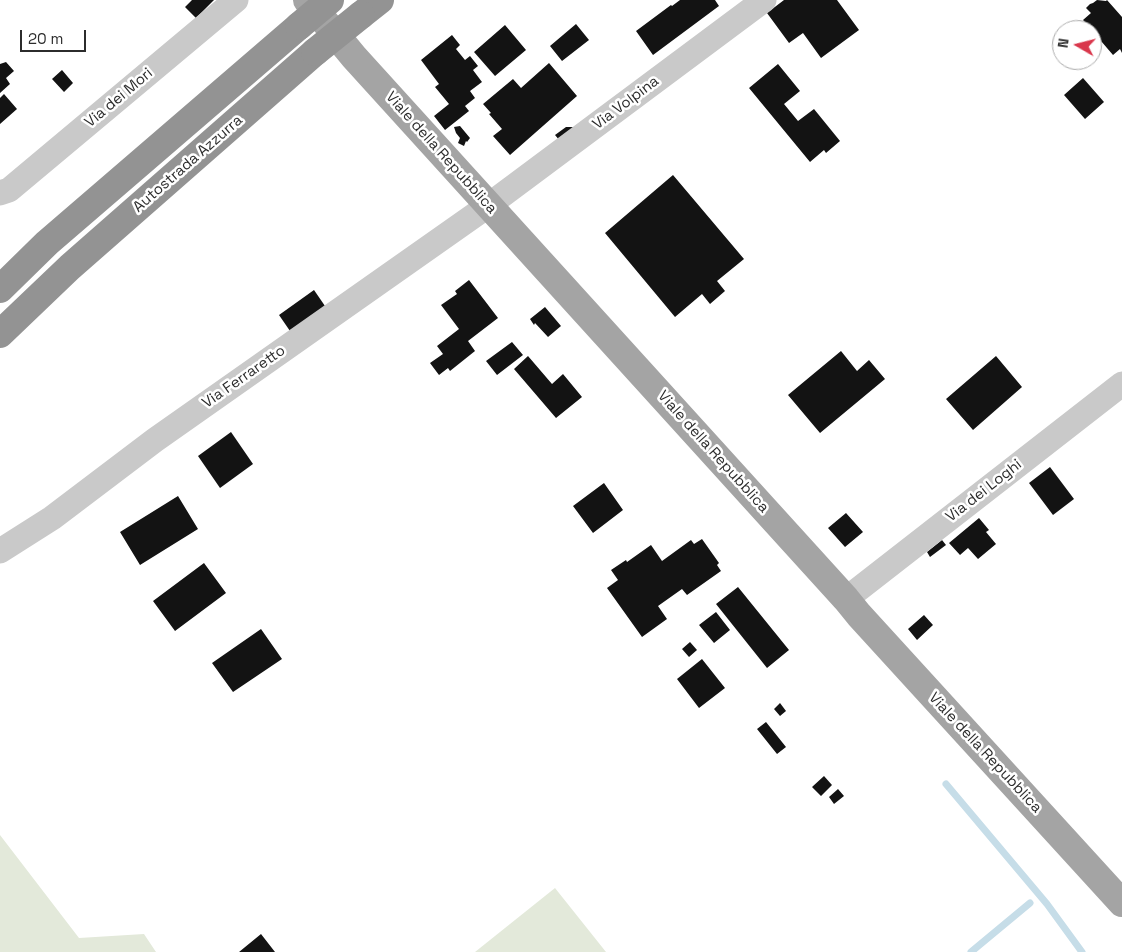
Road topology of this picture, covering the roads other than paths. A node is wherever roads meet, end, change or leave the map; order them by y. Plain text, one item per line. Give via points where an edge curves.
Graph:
1 (236, 0) edge
2 (307, 0) edge
3 (330, 0) edge
4 (764, 0) edge
5 (371, 7) edge
6 (0, 193) edge
7 (489, 205) junction
8 (0, 289) edge
9 (0, 334) edge
10 (1122, 384) edge
11 (0, 551) edge
12 (846, 598) junction
13 (1122, 902) edge

1 - 6 street, Via dei Mori via 10,190
2 - 7 main road, Viale della Repubblica via 354,57
3 - 8 highway, bridge via 55,237
4 - 7 street, Via Volpina
5 - 9 highway, Autostrada Azzurra, bridge via 315,52 70,267
7 - 11 street, Via Ferraretto via 155,440 52,518
7 - 12 main road, Viale della Repubblica
10 - 12 street, Via dei Loghi
12 - 13 main road, Viale della Repubblica

